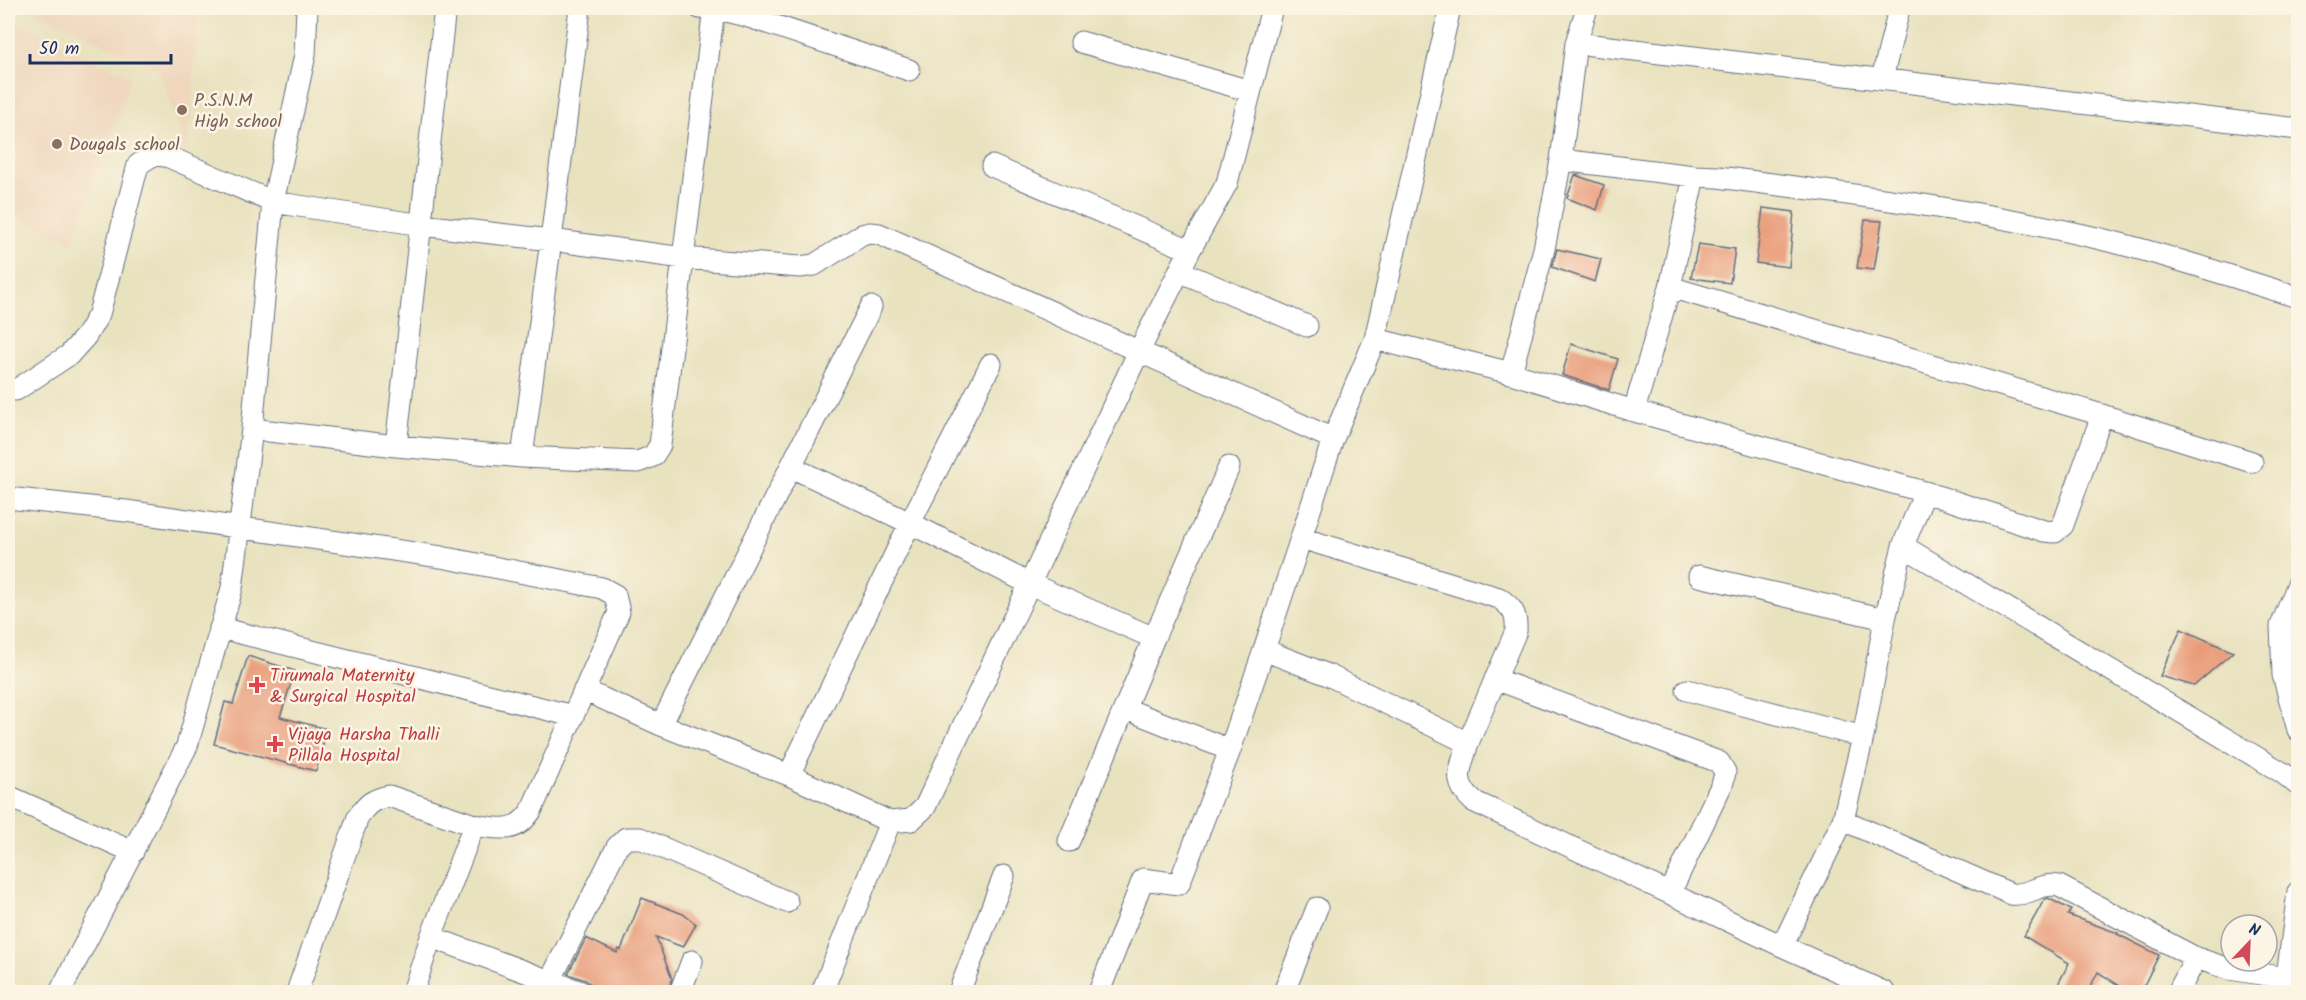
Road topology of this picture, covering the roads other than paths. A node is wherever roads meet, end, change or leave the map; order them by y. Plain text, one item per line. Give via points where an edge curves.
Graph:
1 (307, 8) edge
2 (445, 8) edge
3 (580, 8) edge
4 (700, 8) edge
5 (714, 8) edge
6 (1272, 8) edge
7 (1450, 8) edge
8 (1587, 8) edge
9 (1897, 8) edge
10 (1081, 42) dead end
11 (1576, 43) junction
12 (909, 70) dead end
13 (1882, 79) junction
14 (1250, 91) junction
15 (2298, 129) edge
16 (1561, 160) junction
17 (992, 166) dead end
18 (1694, 176) junction
19 (273, 202) junction
20 (422, 225) junction
21 (551, 240) junction
22 (1190, 250) junction
23 (683, 258) junction
24 (1179, 271) junction
25 (1670, 287) junction
26 (2298, 297) edge
27 (871, 307) dead end
28 (1307, 326) dead end
29 (1375, 339) junction
30 (1139, 351) junction
31 (991, 364) dead end
32 (1511, 373) junction
33 (16, 390) dead end
34 (1634, 411) junction
35 (2102, 415) junction
36 (252, 429) junction
37 (1333, 439) junction
38 (396, 446) junction
39 (522, 457) junction
40 (2252, 462) dead end
41 (791, 467) junction
42 (1229, 467) dead end
43 (1925, 492) junction
44 (8, 498) edge
45 (910, 523) junction
46 (240, 528) junction
47 (1301, 538) junction
48 (1903, 546) junction
49 (1699, 576) dead end
50 (1030, 584) junction
51 (2298, 584) edge
52 (1885, 619) junction
53 (220, 628) junction
54 (1154, 638) junction
55 (1264, 650) junction
56 (1495, 679) junction
57 (584, 690) junction
58 (1687, 690) dead end
59 (1126, 709) junction
60 (573, 716) junction
61 (661, 725) junction
62 (2298, 730) edge
63 (1863, 736) junction
64 (1468, 743) junction
65 (1230, 750) junction
66 (789, 775) junction
67 (2298, 784) edge
68 (8, 796) edge
69 (1843, 820) junction
70 (890, 822) junction
71 (474, 825) junction
72 (1069, 841) dead end
73 (133, 852) junction
74 (1004, 876) dead end
75 (2298, 892) edge
76 (1670, 893) junction
77 (787, 902) dead end
78 (1317, 908) dead end
79 (431, 938) junction
80 (1782, 946) junction
81 (2196, 958) junction
82 (692, 961) dead end
83 (550, 981) junction
84 (2286, 986) edge
85 (60, 993) edge
86 (297, 993) edge
87 (413, 993) edge
88 (581, 993) edge
89 (680, 993) edge
90 (822, 993) edge
91 (958, 993) edge
92 (1100, 993) edge
93 (1284, 993) edge
94 (1884, 993) edge
95 (2178, 993) edge

1 - 19 street via 305,55
2 - 20 street
3 - 21 street
4 - 5 street
5 - 12 street
5 - 23 street
6 - 14 street
7 - 29 street
8 - 11 street
9 - 13 street
10 - 14 street
11 - 13 street
11 - 16 street
13 - 15 street
14 - 22 street via 1227,183
16 - 18 street
16 - 32 street via 1544,249
17 - 22 street
18 - 25 street
18 - 26 street via 1930,205 2079,233
19 - 20 street
19 - 33 street via 169,157 154,154 138,165 99,314 69,355
19 - 36 street
20 - 21 street
20 - 38 street
21 - 23 street
21 - 39 street
22 - 24 street
23 - 30 street via 800,267 814,265 862,235 879,234
23 - 39 street via 660,445 654,456 638,462
24 - 28 street
24 - 30 street
25 - 34 street
25 - 35 street
27 - 41 street
29 - 32 street
29 - 37 street
30 - 37 street
30 - 50 street
31 - 45 street
32 - 34 street
34 - 43 street
35 - 40 street
35 - 43 street via 2063,525 2055,532
36 - 38 street
36 - 46 street
37 - 47 street
38 - 39 street
41 - 45 street
41 - 61 street
42 - 54 street
43 - 48 street
44 - 46 street
45 - 50 street
45 - 66 street
46 - 53 street
46 - 57 street via 441,557 602,588 615,595 619,612
47 - 55 street
47 - 56 street via 1499,598 1513,608 1516,631
48 - 52 street
48 - 67 street
49 - 52 street
50 - 54 street
50 - 70 street via 925,807 911,820
51 - 62 street via 2281,626 2283,675
52 - 63 street
53 - 60 street
53 - 73 street via 187,746
54 - 59 street
55 - 64 street via 1328,675
55 - 65 street
56 - 64 street
56 - 76 street via 1719,762 1725,772 1724,782
57 - 60 street
57 - 61 street
58 - 63 street
59 - 65 street
59 - 72 street
60 - 71 street via 524,822 512,829
61 - 66 street
63 - 69 street
64 - 76 street via 1459,778 1462,792 1473,801
65 - 92 street via 1179,884 1143,879
66 - 70 street
68 - 73 street
69 - 80 street
69 - 81 street via 2011,894 2029,894 2050,884 2059,886
70 - 90 street
71 - 79 street
71 - 86 street via 389,796 367,804 358,817
73 - 85 street
74 - 91 street
75 - 84 street
76 - 80 street
77 - 83 street via 640,838 626,838 617,847
78 - 93 street
79 - 83 street
79 - 87 street
80 - 94 street
81 - 84 street
81 - 95 street
82 - 89 street
83 - 88 street

